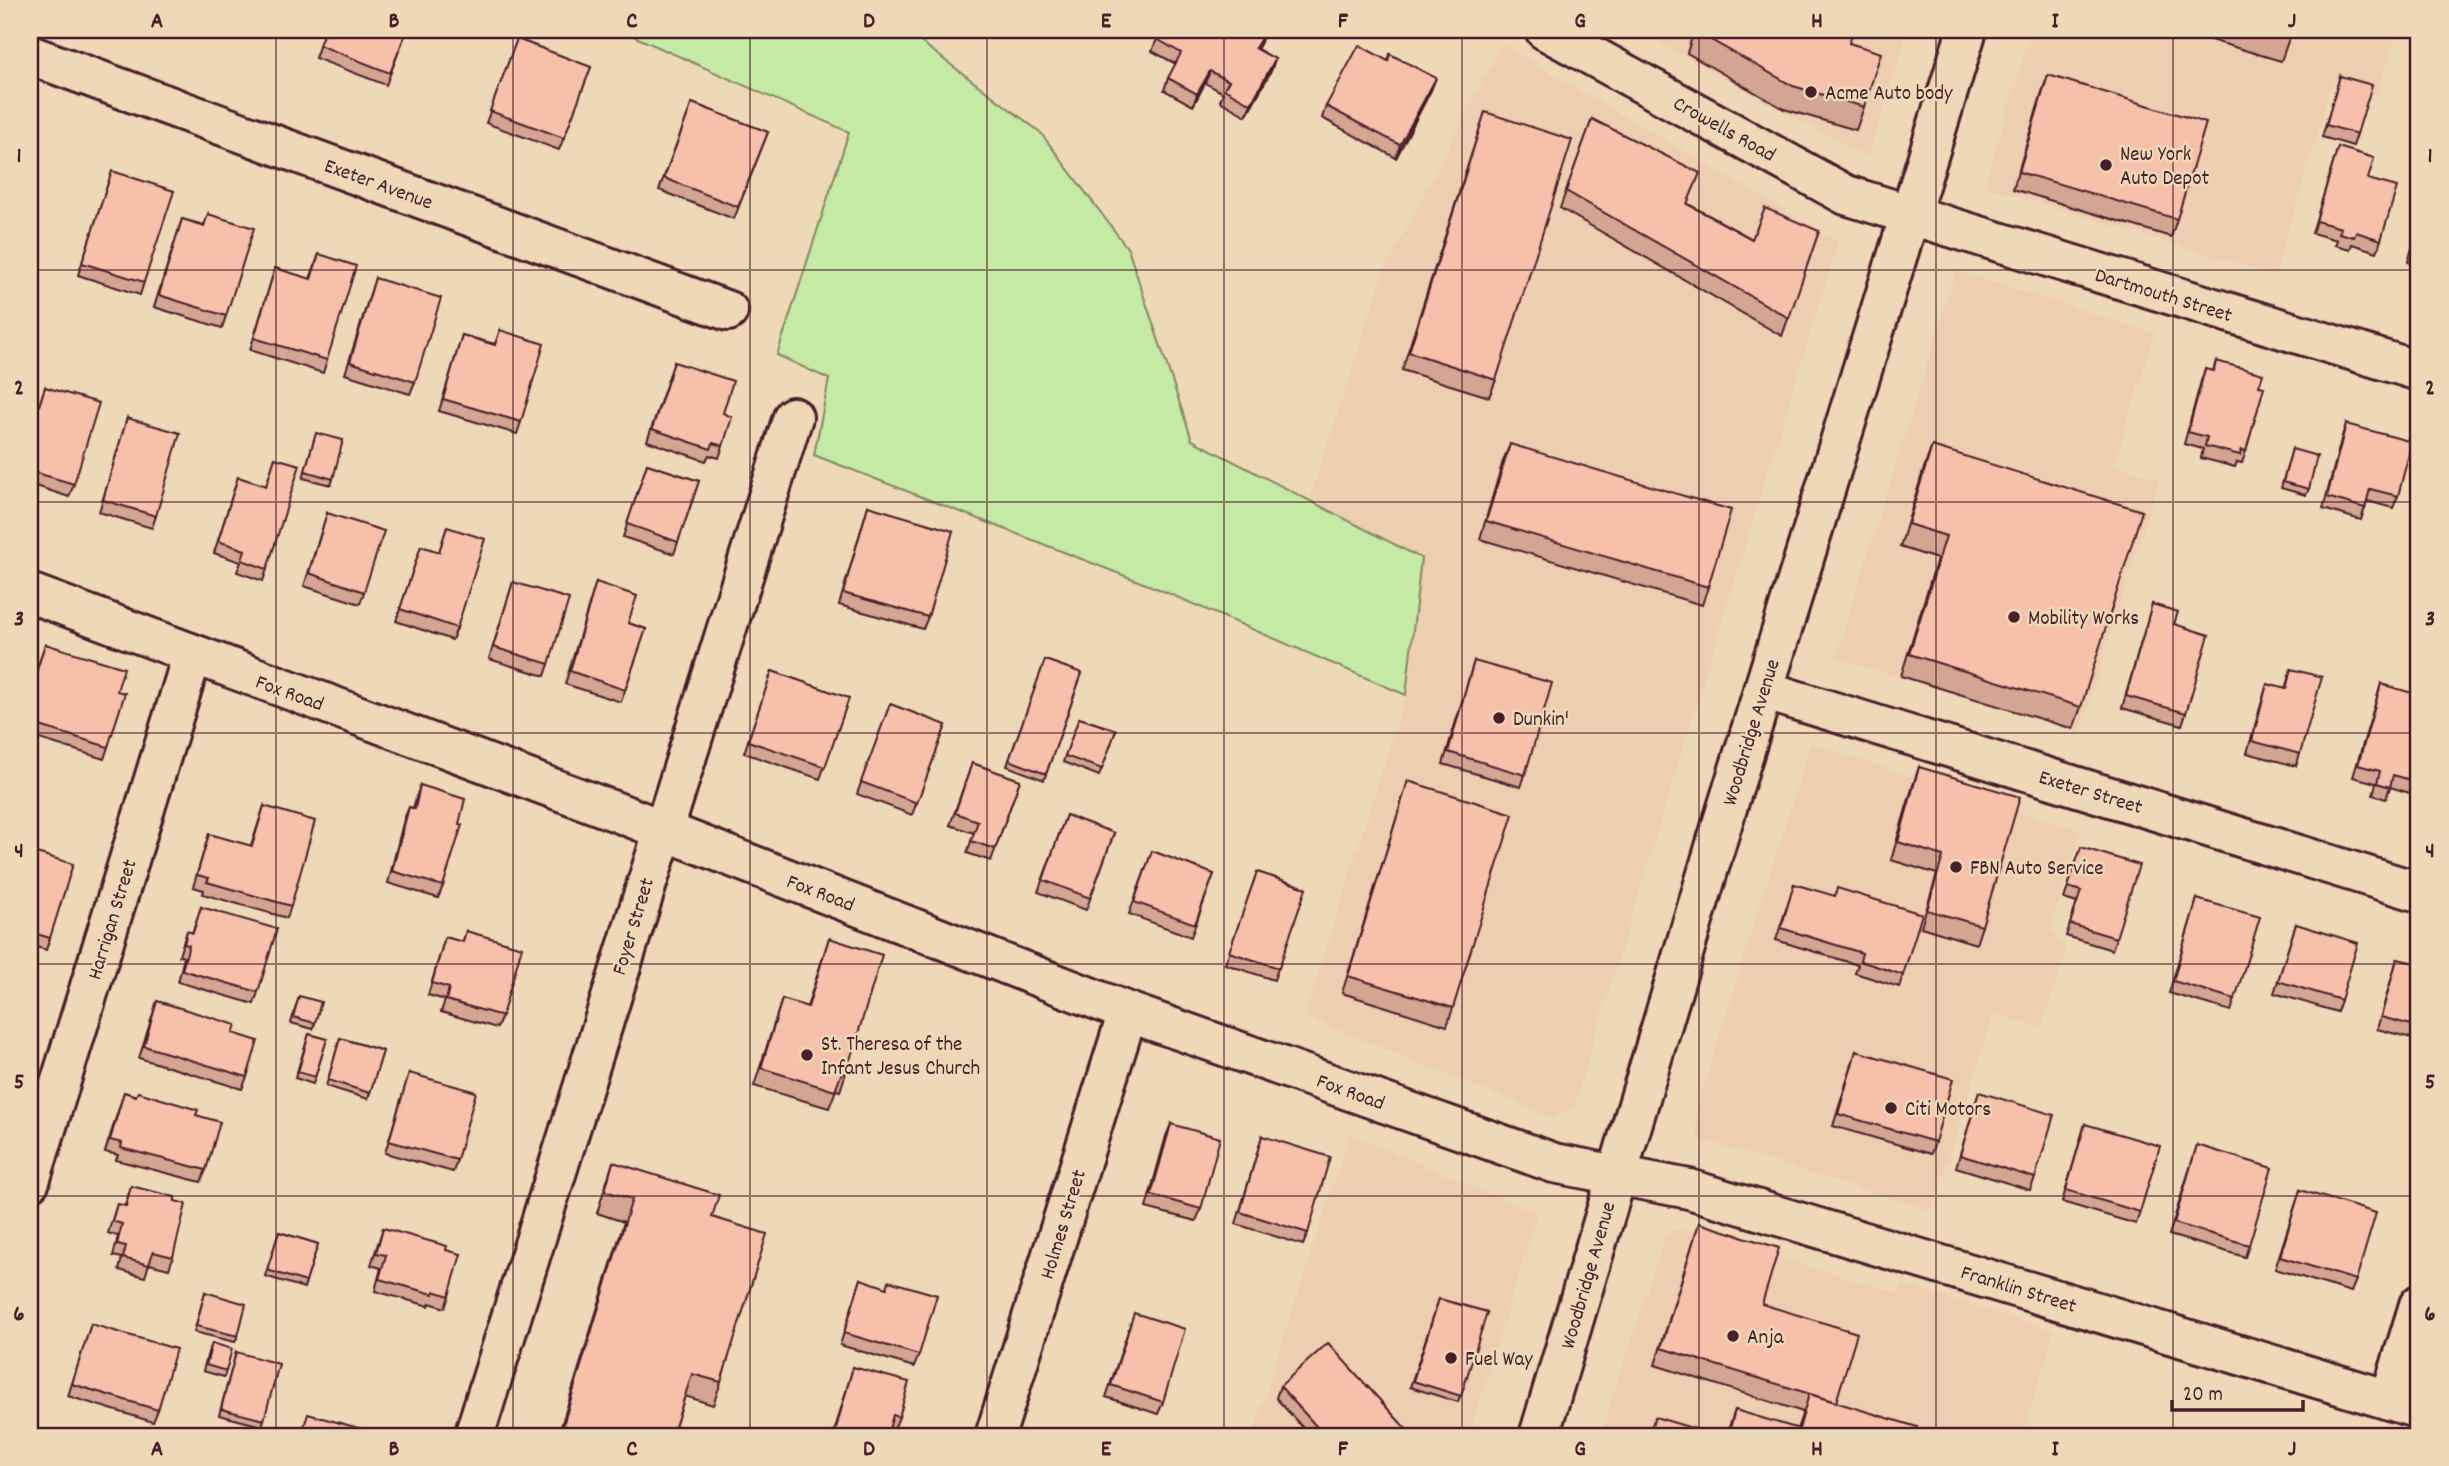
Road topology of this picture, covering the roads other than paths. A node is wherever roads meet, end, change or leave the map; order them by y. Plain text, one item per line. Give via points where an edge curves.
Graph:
1 (1545, 30) edge
2 (1967, 30) edge
3 (30, 55) edge
4 (1909, 215) junction
5 (729, 311) dead end
6 (2419, 371) edge
7 (793, 417) dead end
8 (30, 593) edge
9 (192, 656) junction
10 (1763, 690) junction
11 (662, 830) junction
12 (2419, 892) edge
13 (1128, 1012) junction
14 (1616, 1176) junction
15 (30, 1181) edge
16 (2419, 1305) edge
17 (2405, 1405) edge
18 (474, 1436) edge
19 (995, 1436) edge
20 (1539, 1436) edge

1 - 4 street, Crowells Road via 1846,195
2 - 4 street, Woodbridge Avenue
3 - 5 street, Exeter Avenue
4 - 6 street, Dartmouth Street
4 - 10 street, Woodbridge Avenue
7 - 11 street, Foyer Street
8 - 9 street, Fox Road
9 - 11 street, Fox Road
9 - 15 street, Harrigan Street
10 - 12 street, Exeter Street
10 - 14 street, Woodbridge Avenue
11 - 13 street, Fox Road
11 - 18 street, Foyer Street
13 - 14 street, Fox Road via 1554,1163
13 - 19 street, Holmes Street
14 - 17 street, Franklin Street via 1689,1189
14 - 20 street, Woodbridge Avenue
16 - 17 street

